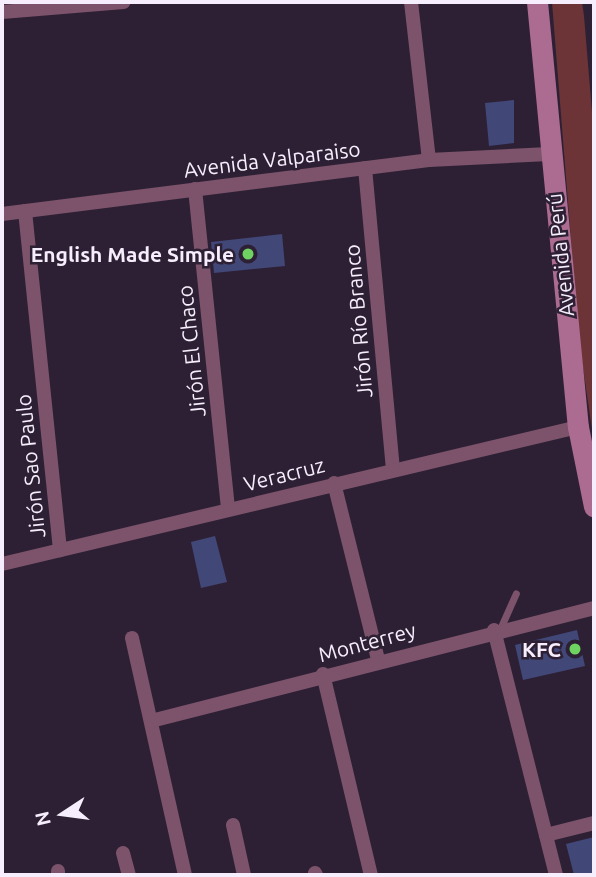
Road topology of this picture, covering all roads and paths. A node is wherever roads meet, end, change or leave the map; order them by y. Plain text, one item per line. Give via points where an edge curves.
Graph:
1 (124, 2) edge
2 (411, 2) edge
3 (537, 2) edge
4 (54, 5) edge
5 (2, 12) edge
6 (549, 154) junction
7 (429, 160) junction
8 (365, 168) junction
9 (195, 190) junction
10 (25, 211) junction
11 (2, 214) edge
12 (578, 427) junction
13 (393, 469) junction
14 (334, 483) junction
15 (594, 506) edge
16 (228, 509) junction
17 (60, 550) junction
18 (2, 564) edge
19 (516, 593) dead end
20 (594, 608) edge
21 (497, 629) junction
22 (132, 638) dead end
23 (378, 660) junction
24 (323, 674) junction
25 (151, 721) junction
26 (594, 823) edge
27 (233, 825) dead end
28 (546, 835) junction
29 (123, 853) dead end
30 (129, 875) edge
31 (185, 875) edge
32 (244, 875) edge
33 (371, 875) edge
34 (555, 875) edge

1 - 4 street
2 - 7 street
3 - 6 main road, Avenida Perú
4 - 5 street
6 - 7 street, Avenida Valparaiso
6 - 12 main road, Avenida Perú
7 - 8 street, Avenida Valparaiso
8 - 9 street, Avenida Valparaiso
8 - 13 street, Jirón Río Branco
9 - 10 street, Avenida Valparaiso
9 - 16 street, Jirón El Chaco
10 - 11 street, Avenida Valparaiso
10 - 17 street, Jirón Sao Paulo
12 - 13 street, Veracruz
12 - 15 main road, Avenida Perú
13 - 14 street, Veracruz
14 - 16 street, Veracruz
14 - 23 street
16 - 17 street, Veracruz
17 - 18 street, Veracruz
19 - 21 lane
20 - 21 street, Monterrey
21 - 23 street, Monterrey
21 - 28 street
22 - 25 street
23 - 24 street, Monterrey
24 - 25 street, Monterrey
24 - 33 street
25 - 31 street
26 - 28 street
27 - 32 street
28 - 34 street
29 - 30 street

